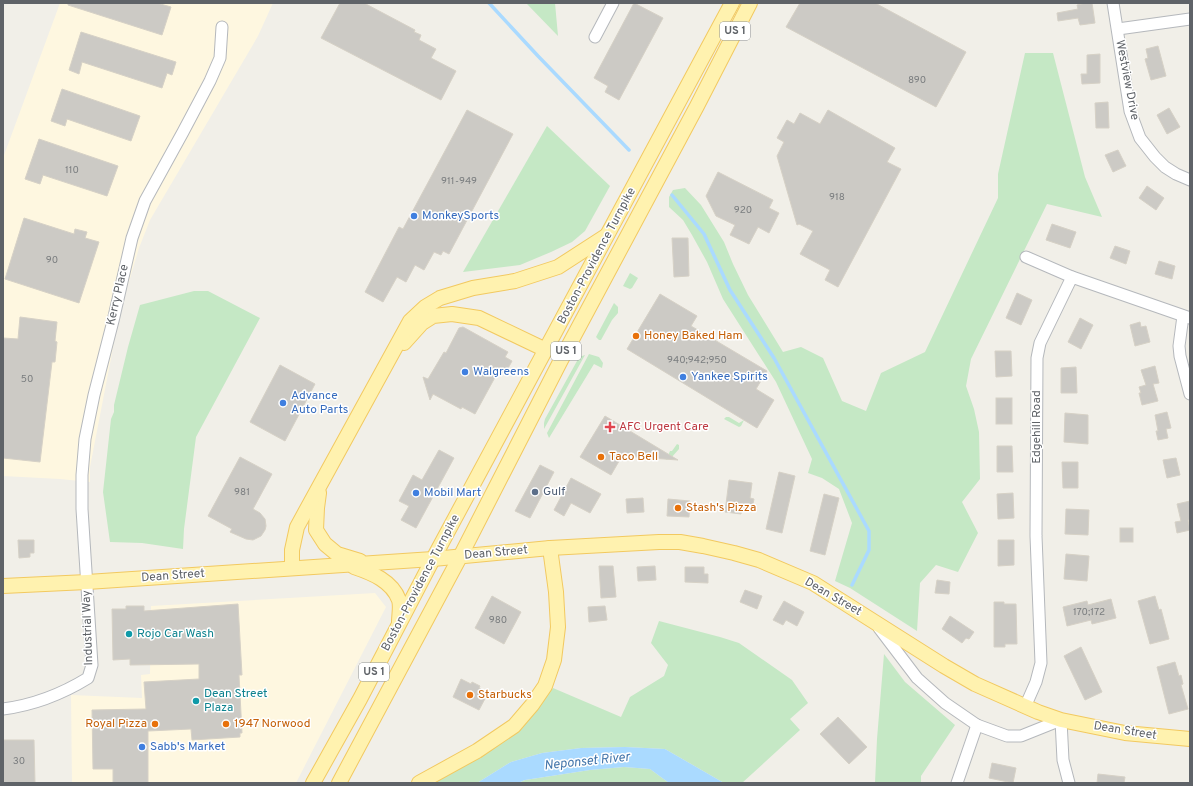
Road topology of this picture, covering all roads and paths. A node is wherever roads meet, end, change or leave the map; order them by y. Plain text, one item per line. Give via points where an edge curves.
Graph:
1 (613, 3) edge
2 (732, 3) edge
3 (750, 3) edge
4 (1113, 3) edge
5 (1190, 20) edge
6 (222, 27) dead end
7 (1118, 29) junction
8 (595, 36) dead end
9 (1190, 180) edge
10 (608, 235) junction
11 (1026, 257) dead end
12 (1072, 277) junction
13 (1187, 317) edge
14 (546, 350) junction
15 (386, 364) junction
16 (1190, 394) edge
17 (320, 484) junction
18 (550, 548) junction
19 (460, 557) junction
20 (433, 559) junction
21 (368, 563) junction
22 (348, 565) junction
23 (292, 568) junction
24 (87, 582) junction
25 (3, 586) edge
26 (876, 622) junction
27 (399, 624) junction
28 (1025, 707) junction
29 (3, 709) edge
30 (1061, 720) junction
31 (978, 725) junction
32 (1190, 739) edge
33 (314, 783) edge
34 (339, 783) edge
35 (419, 783) edge
36 (957, 783) edge
37 (1069, 783) edge

1 - 8 street
2 - 10 main road, Boston-Providence Turnpike / US 1
3 - 19 main road, Boston-Providence Turnpike / US 1
4 - 7 street, Westview Drive
5 - 7 street
6 - 24 street, Kerry Place via 220,58 145,201 130,244 85,439 82,510
7 - 9 street, Westview Drive via 1130,111 1140,138 1165,167
10 - 14 main road, Boston-Providence Turnpike / US 1
10 - 15 main road via 558,267 516,281 473,288 440,298 410,321
11 - 12 street
12 - 13 street
12 - 28 street, Edgehill Road via 1040,343 1037,358 1036,536 1041,663
13 - 16 street via 1179,346
14 - 15 main road via 479,318 452,314 433,316 422,323
14 - 20 main road, Boston-Providence Turnpike / US 1
15 - 17 main road
17 - 21 main road via 316,530 324,544 337,554
17 - 23 main road via 297,527 292,550
18 - 19 main road, Dean Street
18 - 26 main road, Dean Street via 680,542 734,552 813,583
18 - 35 main road via 558,627 554,660 545,686 514,726 477,751
19 - 20 main road, Dean Street
19 - 34 main road, Boston-Providence Turnpike / US 1
20 - 21 main road, Dean Street
20 - 27 main road, Boston-Providence Turnpike / US 1
21 - 22 main road, Dean Street
22 - 23 main road, Dean Street
22 - 27 main road via 372,573 392,588 399,600
23 - 24 main road, Dean Street
24 - 25 main road, Dean Street
24 - 29 street, Industrial Way via 92,665 88,678 45,699
26 - 28 main road, Dean Street via 975,684
26 - 31 street, Dean Street via 917,678 945,703
27 - 33 main road, Boston-Providence Turnpike / US 1
28 - 30 main road, Dean Street
30 - 31 street, Dean Street via 1021,736 1006,736
30 - 32 main road, Dean Street via 1125,734
30 - 37 street via 1064,760
31 - 36 street

